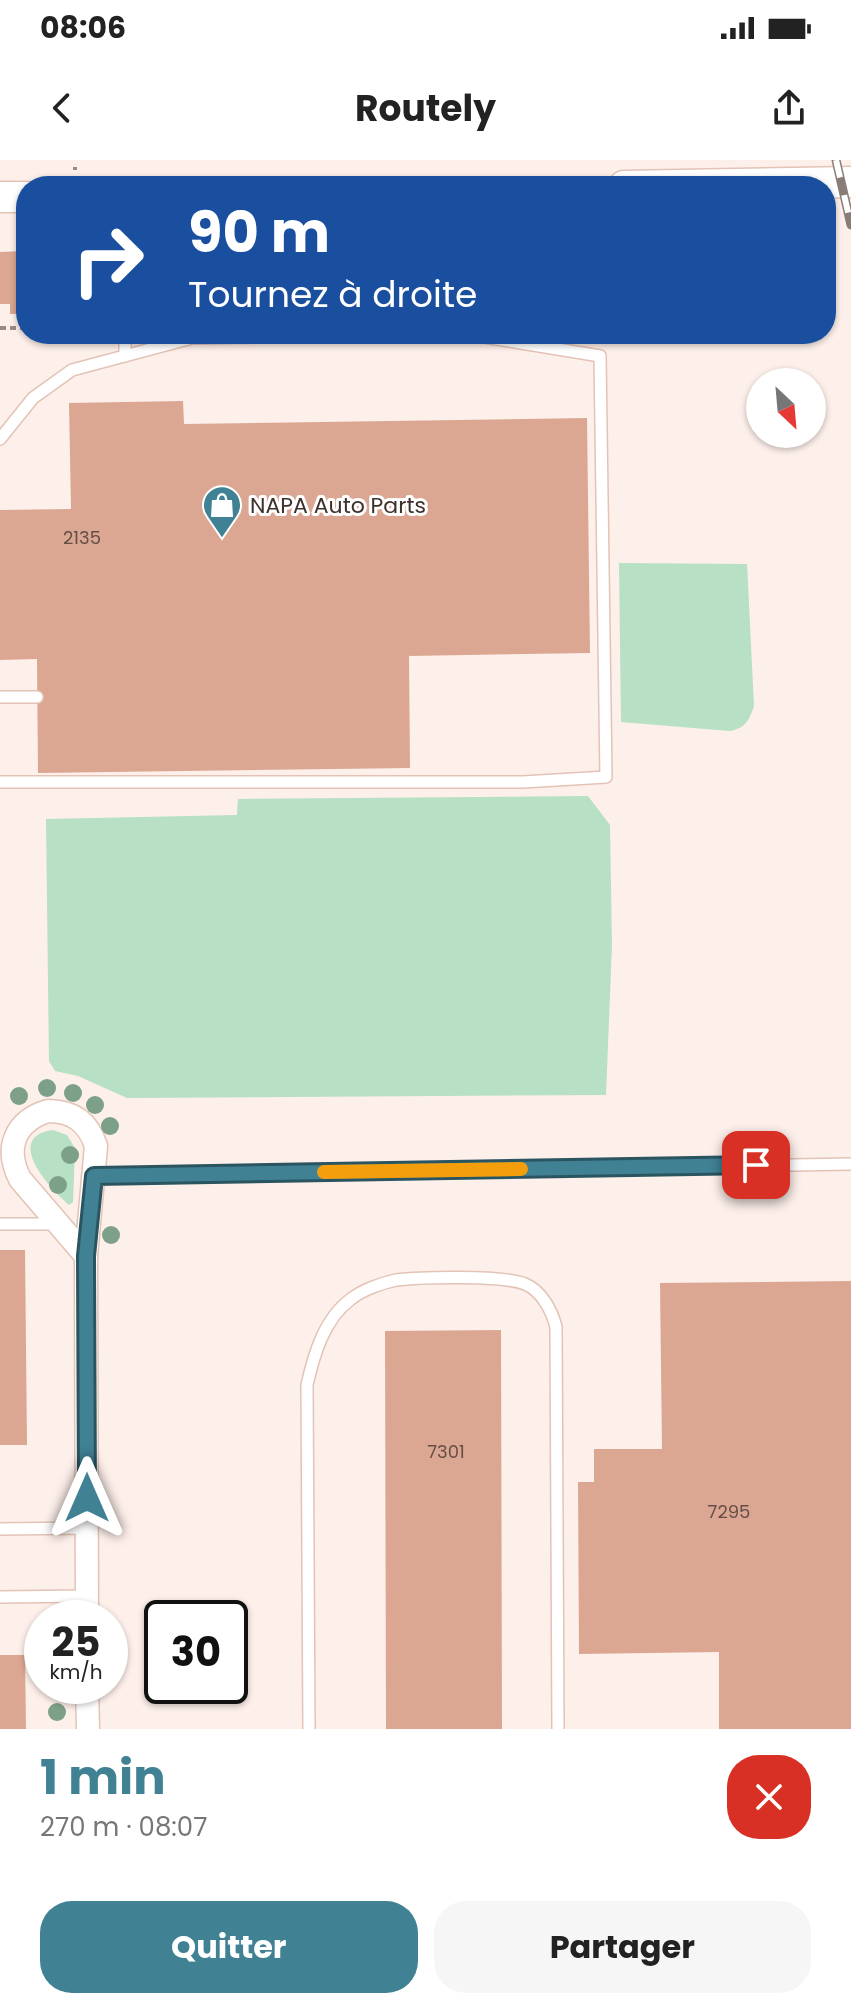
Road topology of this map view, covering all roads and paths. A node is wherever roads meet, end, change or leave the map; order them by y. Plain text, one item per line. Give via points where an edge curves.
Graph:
1 (125, 344) edge
2 (170, 344) edge
3 (527, 344) edge
4 (125, 356) junction
5 (0, 439) edge
6 (0, 697) edge
7 (37, 697) dead end
8 (0, 782) edge
9 (851, 1164) edge
10 (94, 1176) junction
11 (0, 1224) edge
12 (58, 1224) junction
13 (86, 1256) junction
14 (87, 1528) junction
15 (0, 1529) edge
16 (0, 1597) edge
17 (26, 1600) edge
18 (87, 1600) edge
19 (87, 1704) edge
20 (88, 1729) edge
21 (309, 1729) edge
22 (558, 1729) edge

1 - 4 lane
2 - 4 lane
3 - 8 lane via 600,356 606,777 523,782
4 - 5 lane via 72,370 33,398
6 - 7 lane
9 - 10 lane
10 - 12 street via 96,1146 74,1115 48,1111 22,1124 14,1137 13,1166
10 - 13 street
11 - 12 lane
12 - 13 street
13 - 14 street
14 - 15 lane
14 - 18 street
16 - 17 lane
19 - 20 street
21 - 22 lane via 307,1385 313,1358 335,1316 371,1288 395,1280 477,1278 527,1285 542,1297 556,1327

